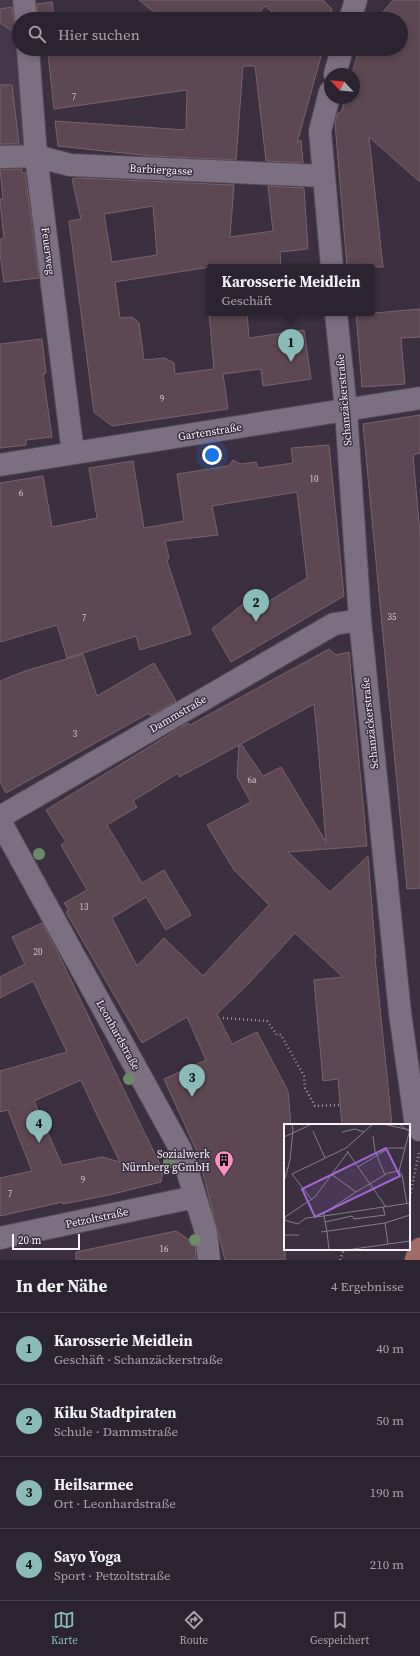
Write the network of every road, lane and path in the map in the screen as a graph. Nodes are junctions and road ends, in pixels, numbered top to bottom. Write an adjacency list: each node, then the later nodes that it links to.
1 (24, 0): 3 (street)
2 (356, 0): 4 (street)
3 (25, 12)
4 (352, 12)
5 (29, 56): 9 (street, Feuerweg)
6 (340, 56): 7 (street)
7 (337, 68)
8 (327, 104): 11 (street)
9 (36, 156): 10 (street, Barbiergasse); 11 (street, Barbiergasse); 16 (street, Feuerweg)
10 (0, 157)
11 (323, 176): 12 (street)
12 (332, 264)
13 (336, 316): 15 (street, Schanzäckerstraße)
14 (420, 398): 15 (street, Gartenstraße)
15 (346, 410): 16 (street, Gartenstraße); 18 (street, Schanzäckerstraße)
16 (73, 453): 17 (street, Gartenstraße)
17 (0, 465)
18 (360, 620): 19 (street, Dammstraße); 23 (street, Schanzäckerstraße)
19 (0, 817)
20 (0, 821): 26 (street, Leonhardstraße)
21 (223, 1018): 22 (path)
22 (340, 1105)
23 (420, 1130)
24 (420, 1146): 25 (path)
25 (410, 1196)
26 (195, 1197): 27 (street, Petzoltstraße); 30 (street, Leonhardstraße)
27 (0, 1238)
28 (420, 1249): 32 (main road)
29 (344, 1250): 31 (path)
30 (209, 1260)
31 (340, 1260)
32 (416, 1260)

